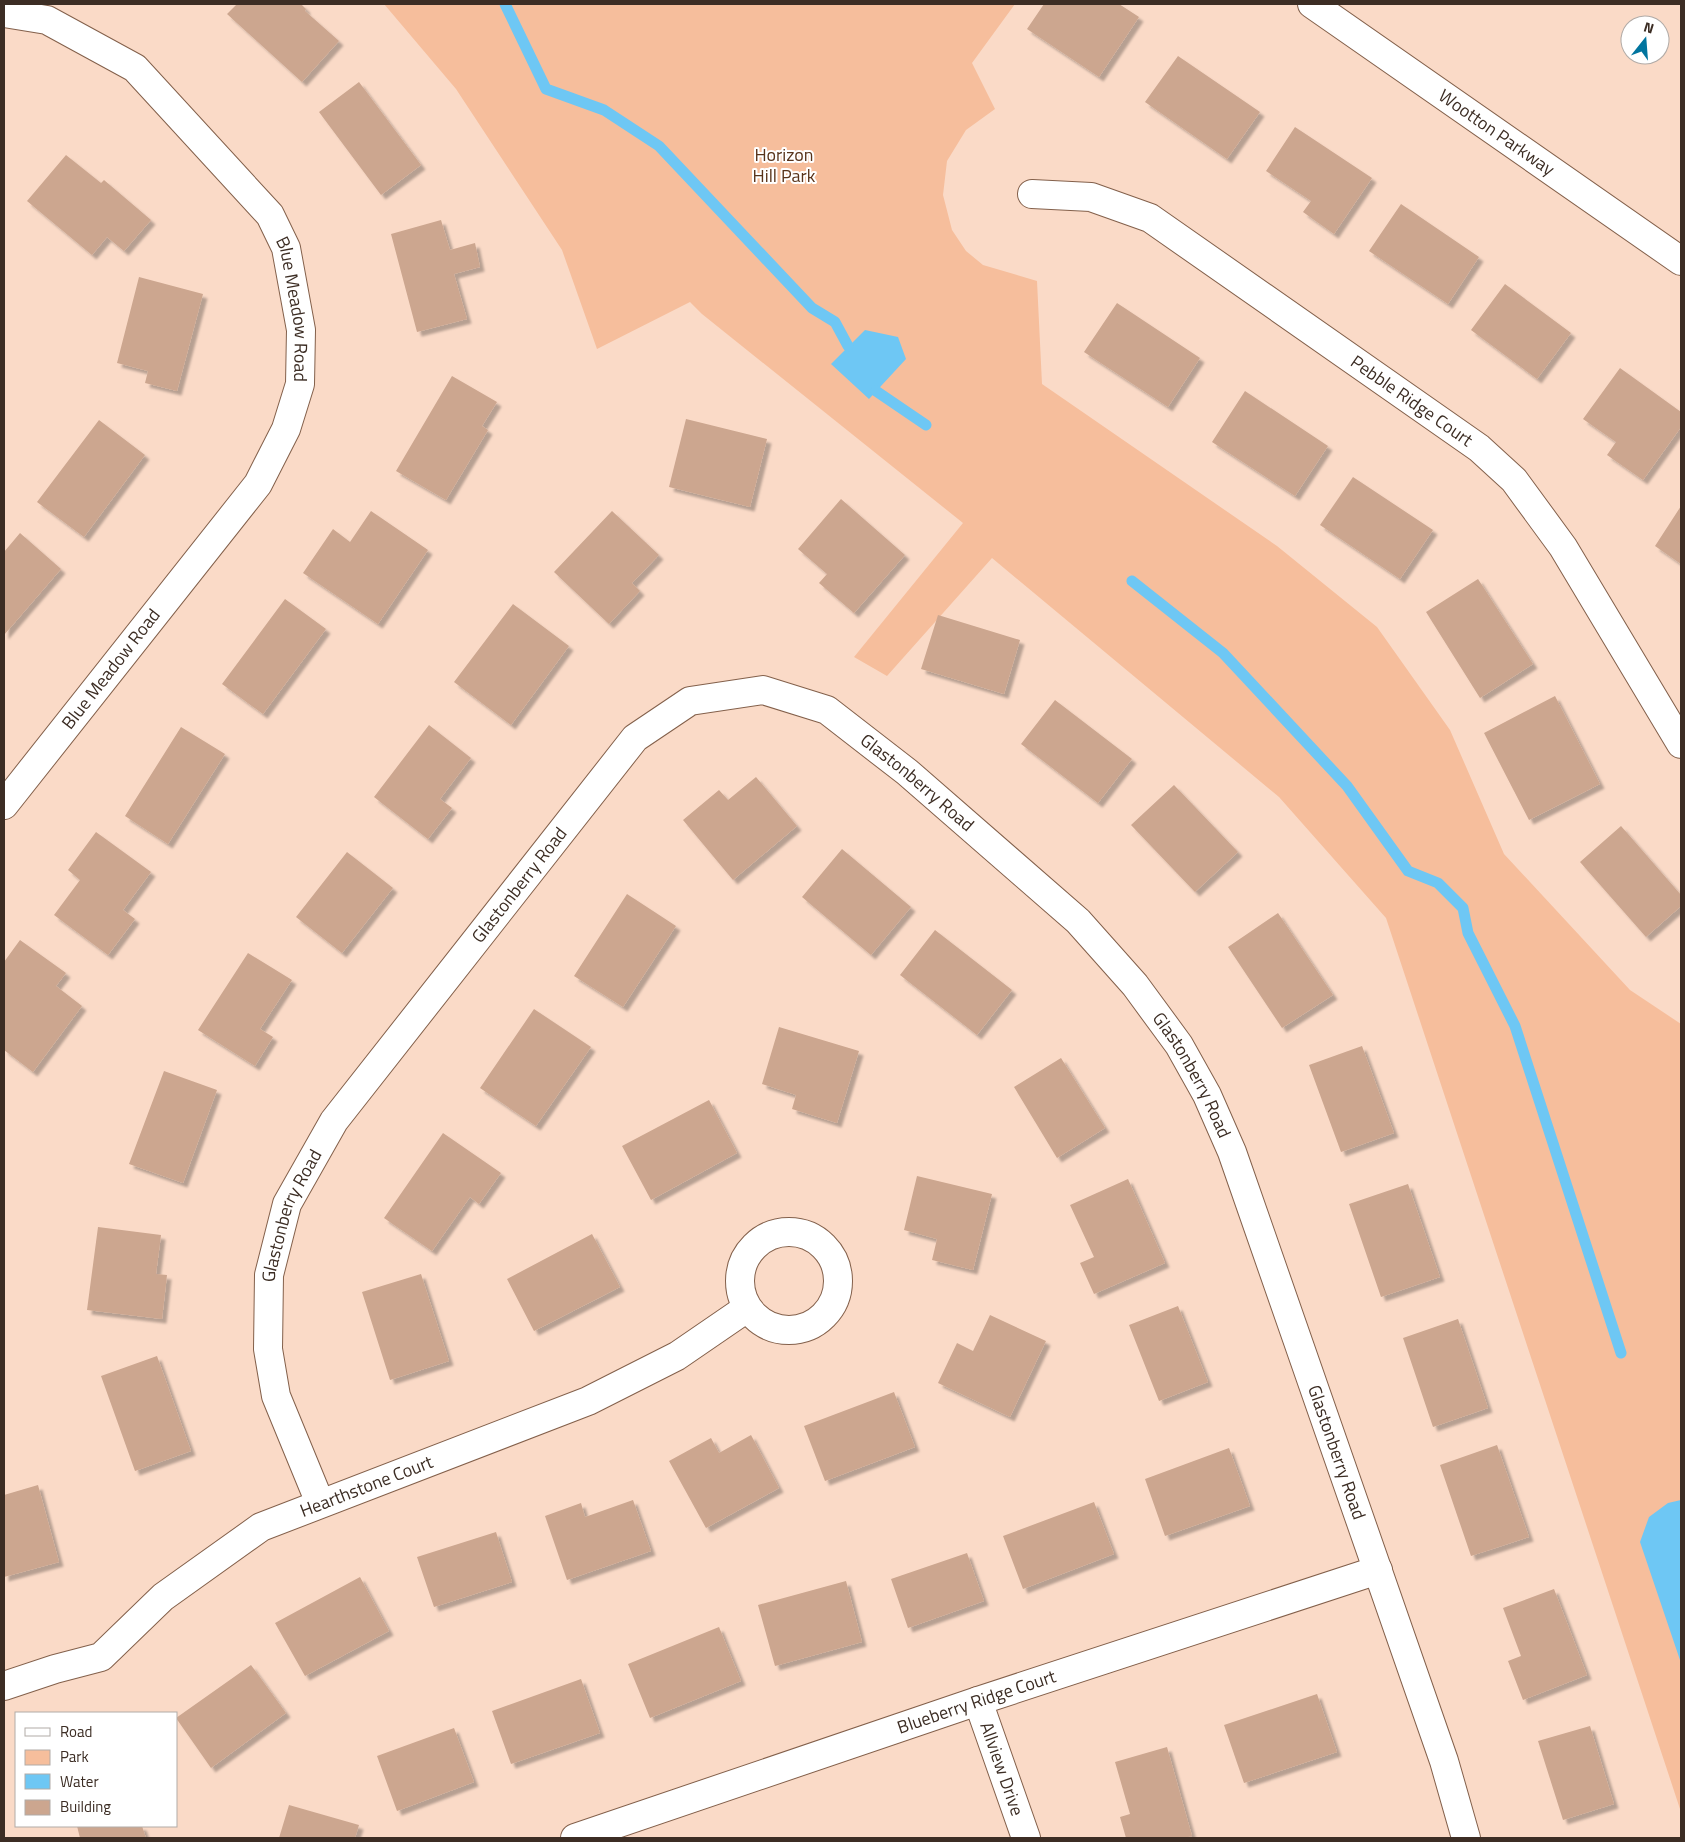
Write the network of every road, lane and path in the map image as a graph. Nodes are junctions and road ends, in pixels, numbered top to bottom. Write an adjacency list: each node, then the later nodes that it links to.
1 (1312, 4): 4 (street, Wootton Parkway)
2 (4, 13): 6 (street, Blue Meadow Road)
3 (1032, 194): 5 (street, Pebble Ridge Court)
4 (1681, 261)
5 (1681, 744)
6 (4, 805)
7 (747, 1308): 8 (street, Hearthstone Court)
8 (320, 1503): 9 (street, Glastonberry Road); 10 (street, Hearthstone Court)
9 (1378, 1570): 11 (street, Blueberry Ridge Court); 14 (street, Glastonberry Road)
10 (4, 1686)
11 (978, 1701): 12 (street, Blueberry Ridge Court); 13 (street, Allview Drive)
12 (575, 1838)
13 (1026, 1838)
14 (1466, 1838)

